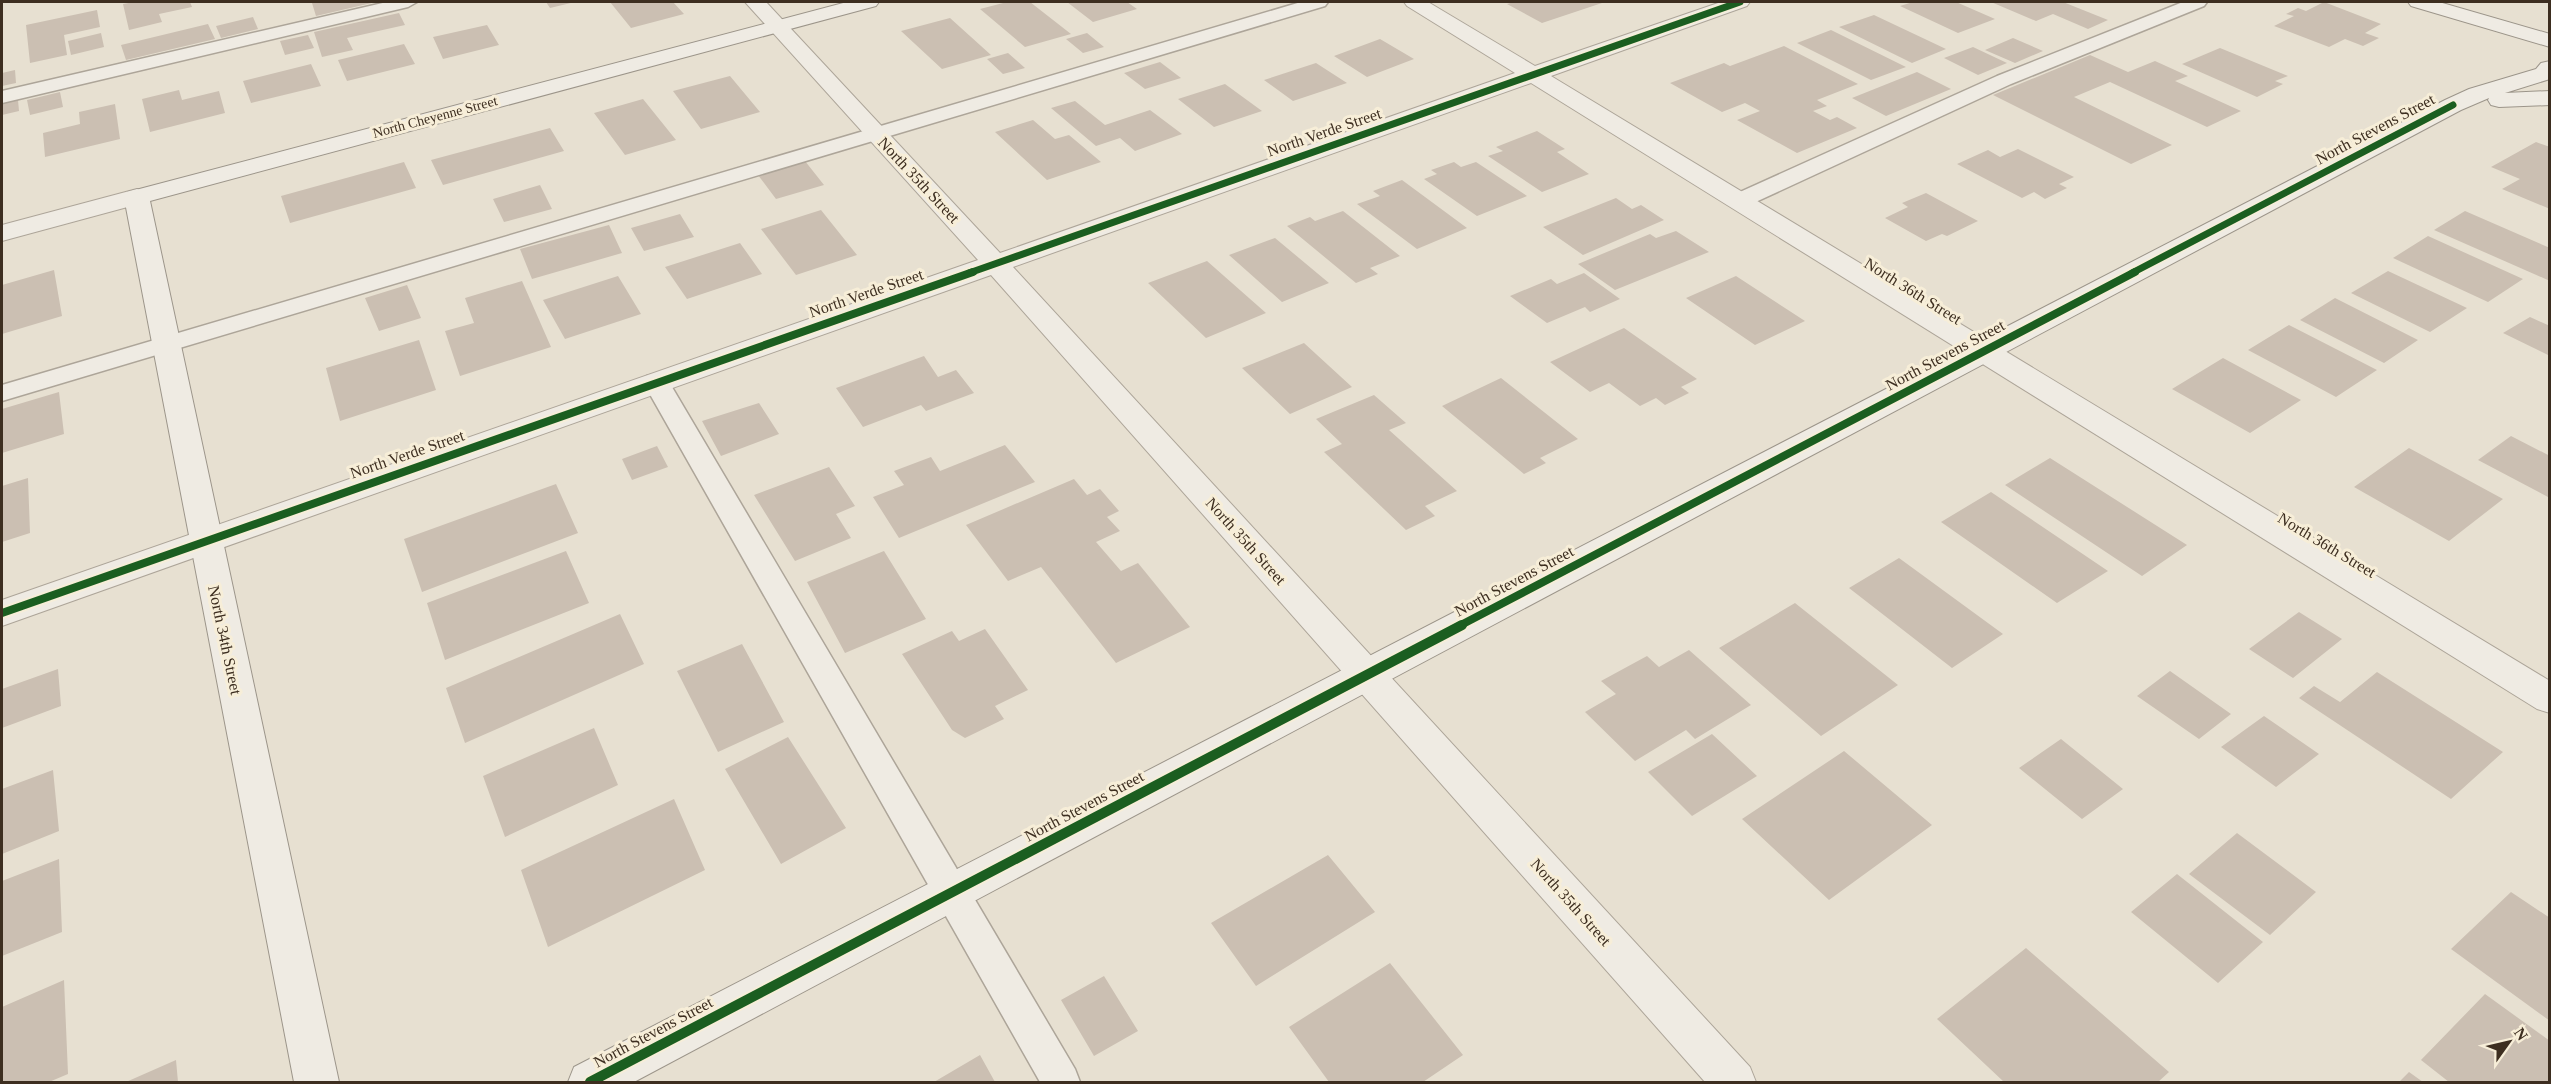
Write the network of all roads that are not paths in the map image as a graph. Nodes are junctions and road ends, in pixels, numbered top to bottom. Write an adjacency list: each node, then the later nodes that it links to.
1 (408, 2): 12 (lane)
2 (755, 2): 9 (street, North 35th Street)
3 (869, 2): 9 (street, North Cheyenne Street)
4 (1319, 2): 15 (lane)
5 (1414, 2): 11 (street, North 36th Street)
6 (1740, 2): 11 (street, North Verde Street)
7 (2198, 2): 17 (lane)
8 (2426, 4): 10 (street)
9 (776, 26): 15 (street, North 35th Street); 16 (street, North Cheyenne Street)
10 (2549, 59): 14 (street, North Stevens Street)
11 (1536, 74): 17 (street, North 36th Street); 19 (street, North Verde Street)
12 (2, 97)
13 (2550, 98): 14 (street, North Stevens Street)
14 (2453, 105): 21 (street, North Stevens Street)
15 (875, 132): 19 (street, North 35th Street); 20 (lane)
16 (137, 197): 18 (street, North Cheyenne Street); 20 (street, North 34th Street)
17 (1740, 201): 21 (street, North 36th Street)
18 (2, 233)
19 (995, 263): 22 (street, North Verde Street); 26 (street, North 35th Street)
20 (166, 344): 23 (lane); 24 (street, North 34th Street)
21 (1982, 352): 26 (street, North Stevens Street); 27 (street, North 36th Street)
22 (656, 382): 24 (street, North Verde Street); 28 (lane)
23 (2, 393)
24 (204, 542): 25 (street, North Verde Street); 29 (street, North 34th Street)
25 (2, 613)
26 (1367, 675): 28 (street, North Stevens Street); 32 (street, North 35th Street)
27 (2550, 699)
28 (950, 894): 30 (street, North Stevens Street); 31 (lane)
29 (316, 1083)
30 (590, 1083)
31 (1061, 1083)
32 (1734, 1083)

